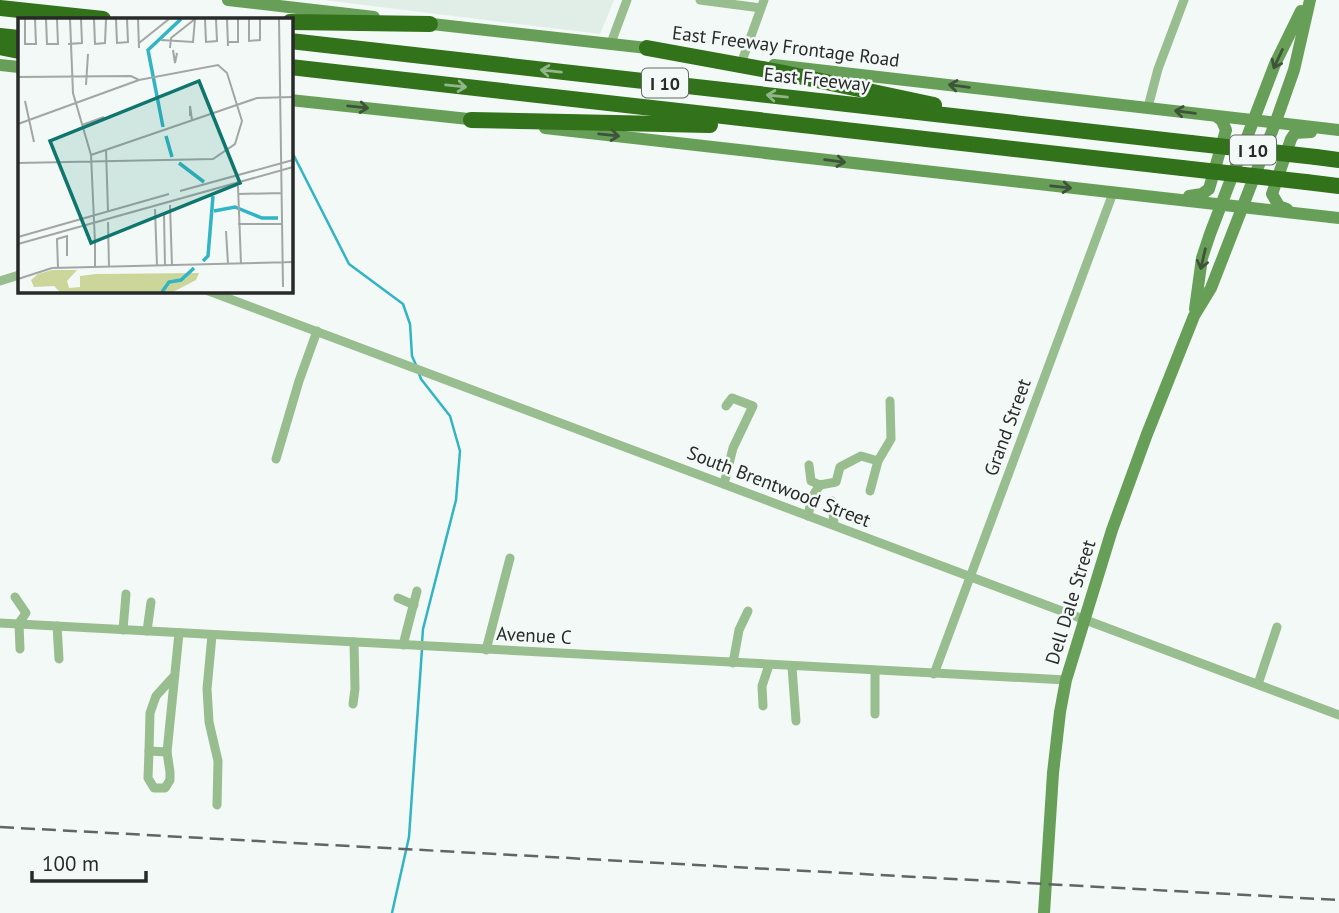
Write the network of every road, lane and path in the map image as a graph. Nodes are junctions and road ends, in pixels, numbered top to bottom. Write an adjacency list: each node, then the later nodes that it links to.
1 (228, 0): 10 (main road, East Freeway Frontage Road)
2 (627, 0): 14 (street)
3 (700, 0): 6 (street)
4 (1184, 0): 23 (street)
5 (1309, 0): 25 (main road, Dell Dale Street, one-way to 25); 28 (main road, Dell Dale Street)
6 (763, 4): 18 (street)
7 (0, 8): 8 (highway)
8 (94, 18)
9 (292, 22): 10 (highway)
10 (430, 24): 14 (main road, East Freeway Frontage Road)
11 (0, 36): 12 (highway)
12 (18, 38)
13 (292, 41): 29 (highway, East Freeway / I 10, one-way to 13)
14 (611, 43): 16 (main road, East Freeway Frontage Road)
15 (0, 47): 17 (highway)
16 (647, 48): 18 (main road, East Freeway Frontage Road); 29 (highway)
17 (18, 51)
18 (742, 61): 23 (main road, East Freeway Frontage Road, one-way to 18)
19 (0, 65): 20 (main road)
20 (18, 67)
21 (292, 67): 27 (highway, I 10, one-way to 27)
22 (292, 100): 26 (main road, one-way to 26)
23 (1148, 107): 24 (main road, East Freeway Frontage Road, one-way to 23)
24 (1216, 116): 25 (main road, East Freeway Frontage Road); 34 (main road)
25 (1253, 119): 28 (main road, East Freeway Frontage Road); 35 (main road, Dell Dale Street)
26 (471, 120): 27 (highway); 33 (main road, one-way to 33)
27 (752, 121): 32 (highway, I 10, bridge)
28 (1276, 121): 30 (main road, East Freeway Frontage Road); 36 (main road, Dell Dale Street)
29 (1040, 125): 31 (highway, East Freeway / I 10, bridge)
30 (1339, 132): 37 (main road)
31 (1339, 160)
32 (1339, 186)
33 (1113, 192): 34 (main road); 56 (street, Grand Street)
34 (1133, 194): 35 (main road)
35 (1222, 204): 36 (main road); 42 (main road, Dell Dale Street, one-way to 42)
36 (1243, 206): 37 (main road); 42 (main road, Dell Dale Street)
37 (1299, 213): 38 (main road)
38 (1339, 218)
39 (18, 275): 40 (street)
40 (0, 281)
41 (211, 292): 43 (street, South Brentwood Street)
42 (1194, 316): 64 (main road, Dell Dale Street)
43 (317, 331): 46 (street); 49 (street, South Brentwood Street)
44 (890, 401): 47 (street)
45 (726, 405): 49 (street)
46 (276, 459)
47 (877, 461): 50 (street); 51 (street)
48 (809, 465): 50 (street)
49 (724, 484): 53 (street, South Brentwood Street)
50 (820, 485): 53 (street)
51 (870, 491)
52 (832, 501): 54 (street)
53 (808, 516): 54 (street, South Brentwood Street)
54 (834, 525): 56 (street, South Brentwood Street)
55 (510, 558): 76 (street)
56 (970, 576): 64 (street, South Brentwood Street); 82 (street, Grand Street)
57 (417, 591): 62 (street)
58 (126, 594): 69 (street)
59 (15, 597): 66 (street)
60 (398, 598): 62 (street)
61 (151, 602): 70 (street)
62 (414, 605): 74 (street)
63 (748, 611): 78 (street)
64 (1085, 620): 84 (main road, Dell Dale Street); 85 (street, South Brentwood Street)
65 (0, 623): 66 (street, Avenue C)
66 (19, 625): 67 (street, Avenue C); 75 (street)
67 (57, 626): 69 (street, Avenue C); 77 (street)
68 (1278, 627): 85 (street)
69 (123, 630): 70 (street, Avenue C)
70 (147, 631): 71 (street, Avenue C)
71 (179, 633): 72 (street, Avenue C); 83 (street)
72 (212, 635): 73 (street, Avenue C); 93 (street)
73 (354, 642): 74 (street, Avenue C); 86 (street)
74 (403, 645): 76 (street, Avenue C)
75 (20, 649)
76 (486, 650): 78 (street, Avenue C)
77 (59, 659)
78 (733, 663): 79 (street, Avenue C)
79 (769, 665): 80 (street, Avenue C); 87 (street)
80 (792, 667): 81 (street, Avenue C); 90 (street)
81 (875, 671): 82 (street, Avenue C); 88 (street)
82 (934, 674): 84 (street, Avenue C)
83 (175, 675): 91 (street); 92 (street)
84 (1066, 680): 94 (main road, Dell Dale Street)
85 (1258, 684): 89 (street, South Brentwood Street)
86 (352, 704)
87 (763, 706)
88 (875, 714)
89 (1339, 715)
90 (796, 721)
91 (149, 751): 92 (street); 92 (street)
92 (167, 752)
93 (217, 805)
94 (1044, 913)

